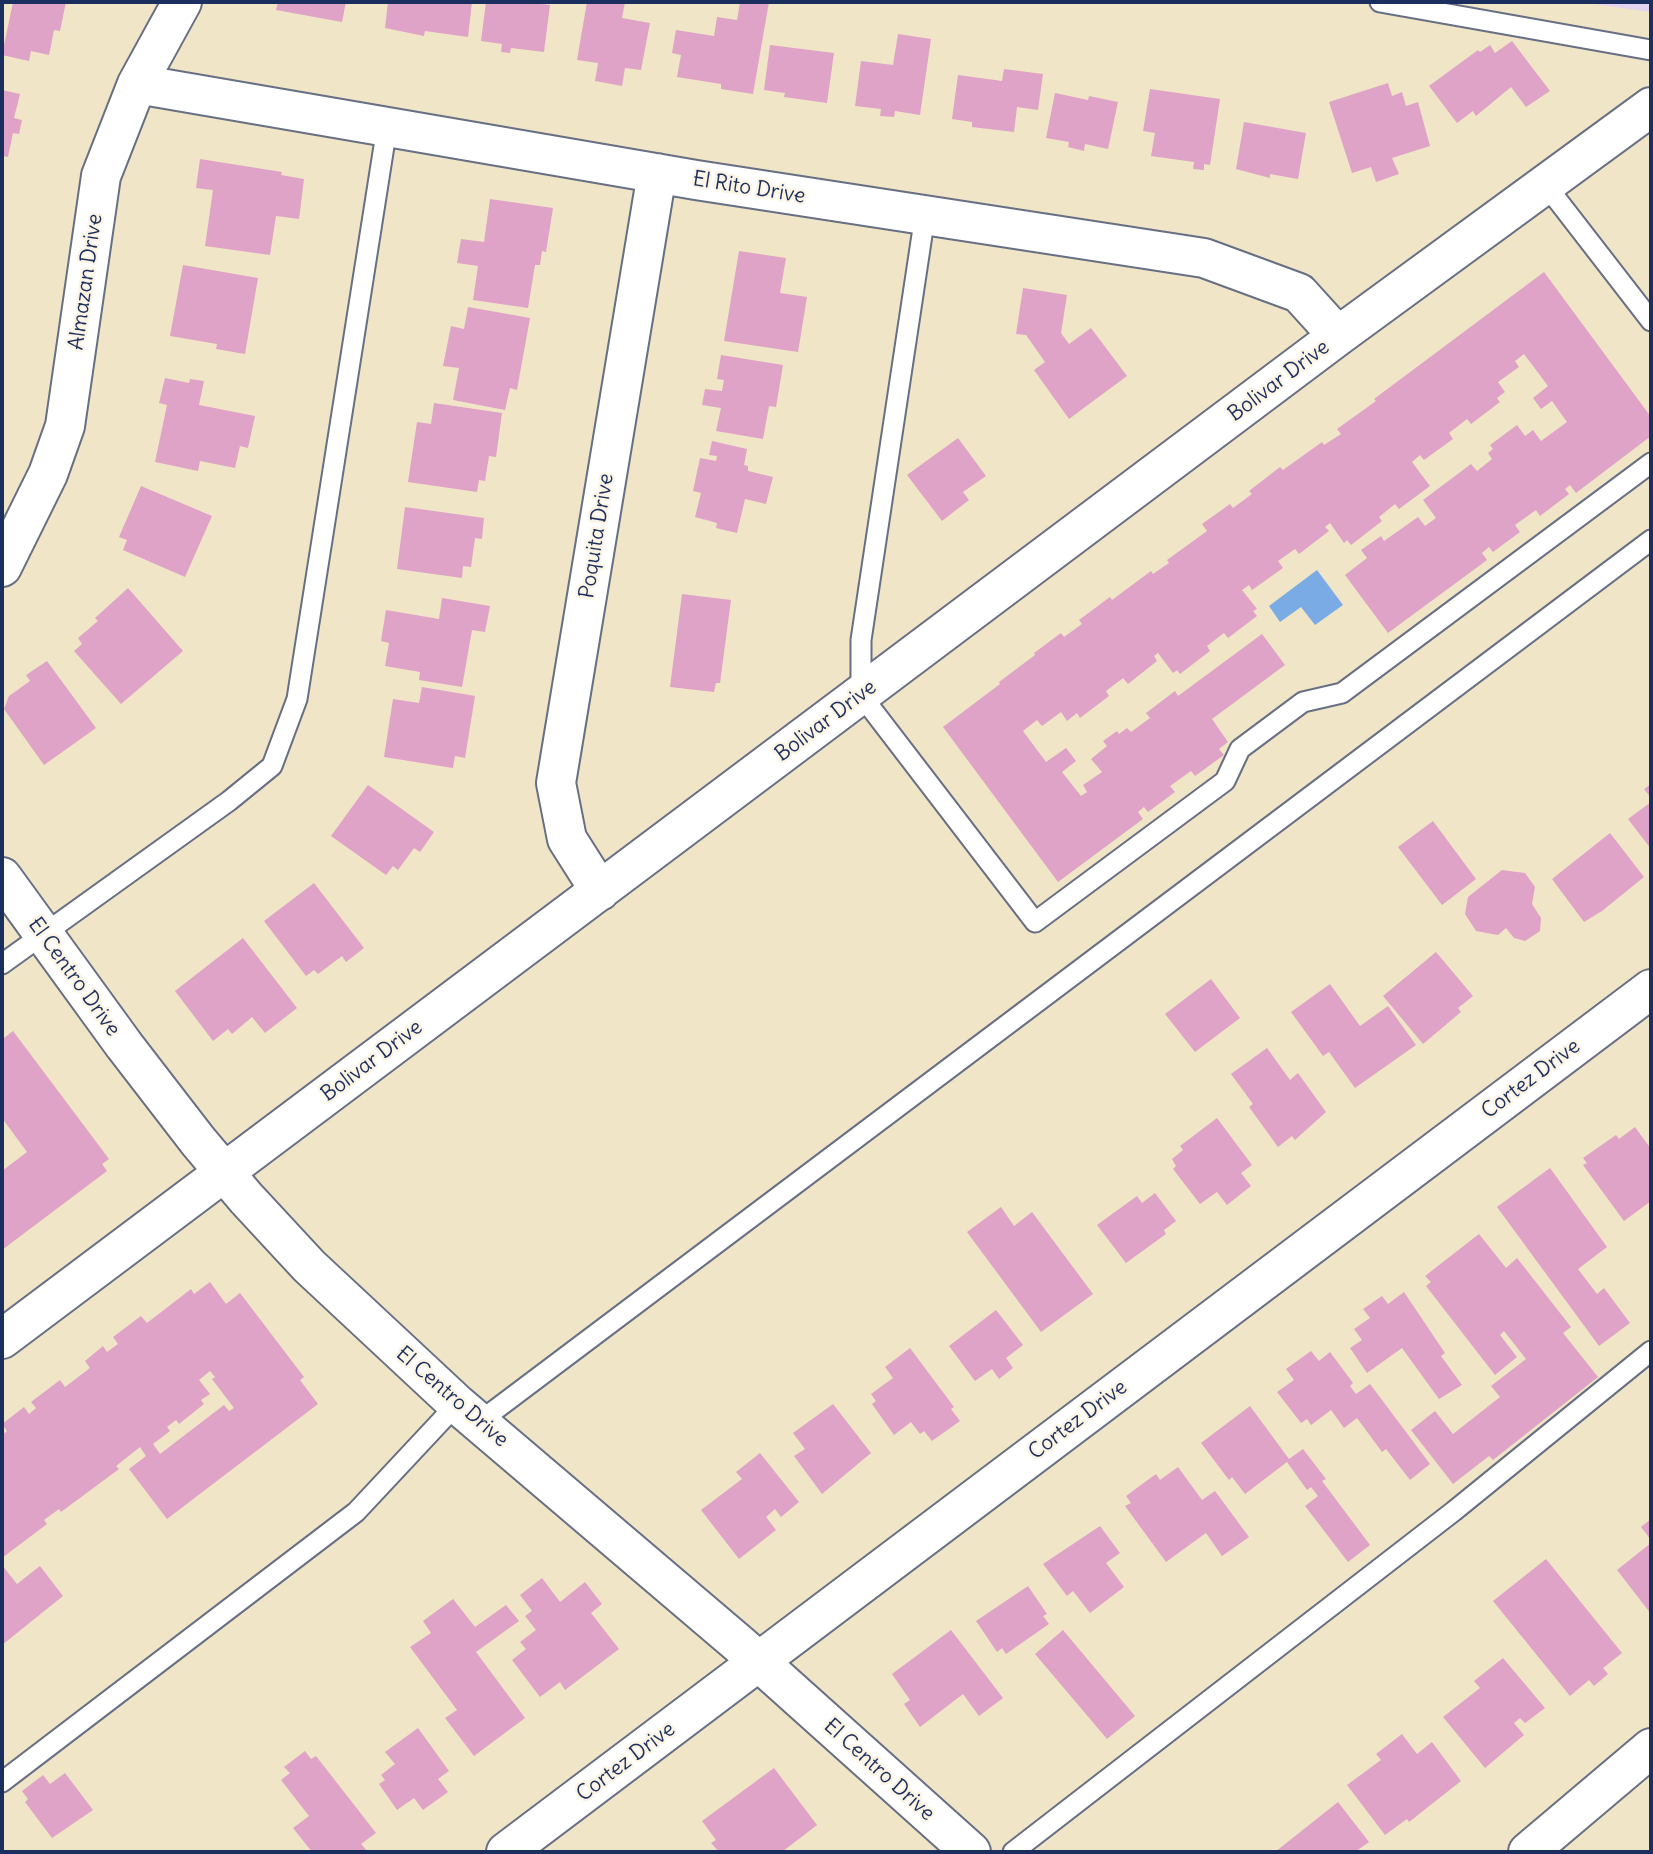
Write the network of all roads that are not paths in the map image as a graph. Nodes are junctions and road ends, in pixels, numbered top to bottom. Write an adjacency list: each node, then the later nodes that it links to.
1 (183, 2): 4 (street, Almazan Drive)
2 (1380, 2): 3 (lane)
3 (1651, 50)
4 (137, 84): 6 (street, El Rito Drive); 14 (street, Almazan Drive)
5 (1651, 107): 8 (street, Bolivar Drive)
6 (387, 127): 7 (street, El Rito Drive); 18 (lane)
7 (657, 173): 9 (street, El Rito Drive); 17 (street, Poquita Drive)
8 (1545, 184): 10 (lane); 11 (street, Bolivar Drive)
9 (925, 215): 11 (street, El Rito Drive); 15 (lane)
10 (1651, 321)
11 (1338, 336): 15 (street, Bolivar Drive)
12 (1651, 463): 15 (lane)
13 (1651, 540): 24 (lane)
14 (2, 567)
15 (861, 695): 17 (street, Bolivar Drive)
16 (2, 877): 18 (street, El Centro Drive)
17 (600, 891): 21 (street, Bolivar Drive)
18 (43, 934): 19 (lane); 21 (street, El Centro Drive)
19 (2, 964)
20 (1651, 989): 25 (street, Cortez Drive)
21 (224, 1172): 22 (street, Bolivar Drive); 24 (street, El Centro Drive)
22 (2, 1339)
23 (1651, 1351): 30 (lane)
24 (468, 1413): 25 (street, El Centro Drive); 27 (lane)
25 (758, 1661): 28 (street, Cortez Drive); 29 (street, El Centro Drive)
26 (1651, 1748): 31 (street)
27 (2, 1782)
28 (506, 1852)
29 (971, 1852)
30 (1013, 1852)
31 (1528, 1852)

